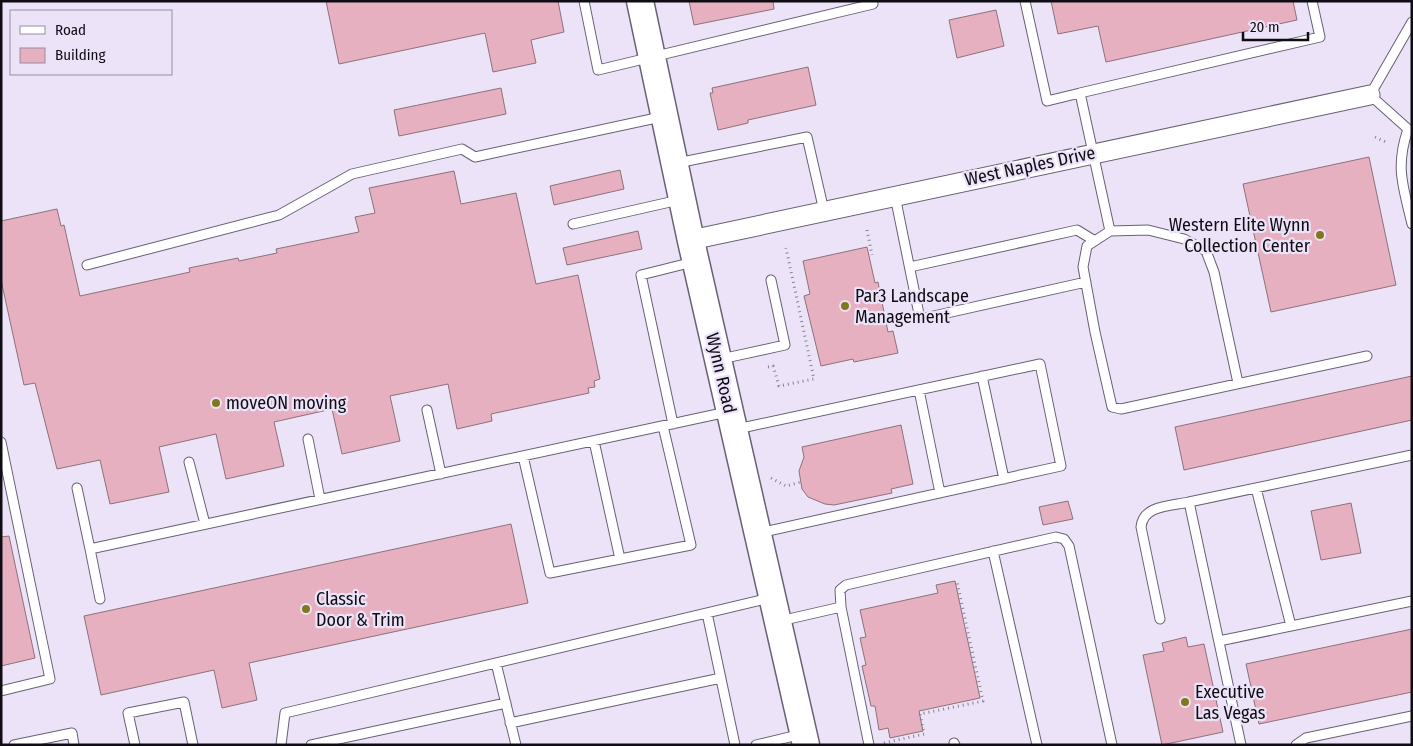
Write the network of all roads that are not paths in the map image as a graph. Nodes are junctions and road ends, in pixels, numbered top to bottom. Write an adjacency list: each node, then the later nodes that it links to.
1 (584, 1): 7 (lane)
2 (640, 1): 7 (street, Wynn Road)
3 (872, 1): 7 (lane)
4 (1025, 1): 8 (lane)
5 (1312, 1): 8 (lane)
6 (1412, 22): 9 (lane)
7 (652, 58): 10 (street, Wynn Road)
8 (1080, 93): 12 (lane)
9 (1370, 95): 11 (lane); 12 (street, West Naples Drive)
10 (664, 116): 13 (street, Wynn Road); 22 (lane)
11 (1410, 127): 18 (lane)
12 (1093, 153): 14 (street, West Naples Drive); 19 (lane)
13 (674, 164): 15 (street, Wynn Road); 16 (lane)
14 (895, 196): 16 (street, West Naples Drive); 23 (lane)
15 (682, 200): 17 (lane); 21 (street, Wynn Road)
16 (824, 211): 21 (street, West Naples Drive)
17 (574, 224)
18 (1412, 224)
19 (1110, 231): 20 (lane); 29 (lane)
20 (1095, 241): 23 (lane); 25 (lane)
21 (693, 251): 27 (street, Wynn Road); 33 (lane)
22 (87, 265)
23 (910, 267): 25 (lane)
24 (770, 280): 27 (lane)
25 (1086, 282): 29 (lane)
26 (1367, 356): 29 (lane)
27 (718, 360): 32 (street, Wynn Road)
28 (982, 376): 30 (lane); 42 (lane); 42 (lane)
29 (1238, 383)
30 (919, 390): 32 (lane); 45 (lane)
31 (427, 410): 41 (lane)
32 (732, 421): 33 (lane); 49 (street, Wynn Road)
33 (672, 424): 34 (lane)
34 (662, 426): 36 (lane); 52 (lane)
35 (308, 439): 46 (lane)
36 (594, 441): 38 (lane); 52 (lane)
37 (1, 442): 63 (lane)
38 (522, 456): 41 (lane); 52 (lane)
39 (1412, 456): 44 (lane)
40 (189, 462): 48 (lane)
41 (441, 474): 46 (lane)
42 (1004, 479): 45 (lane)
43 (77, 488): 50 (lane)
44 (1256, 488): 47 (lane); 59 (lane)
45 (940, 493): 49 (lane)
46 (320, 499): 48 (lane)
47 (1189, 502): 58 (lane); 60 (lane)
48 (205, 524): 50 (lane)
49 (758, 533): 56 (street, Wynn Road)
50 (90, 549): 53 (lane)
51 (993, 552): 55 (lane); 78 (lane); 79 (lane)
52 (620, 559)
53 (100, 599)
54 (1412, 601): 59 (lane)
55 (841, 607): 56 (lane); 77 (lane)
56 (775, 610): 57 (lane); 67 (street, Wynn Road)
57 (707, 613): 61 (lane); 62 (lane)
58 (1160, 619)
59 (1290, 626): 60 (lane)
60 (1219, 641): 80 (lane)
61 (496, 663): 64 (lane); 72 (lane)
62 (721, 678): 66 (lane); 75 (lane)
63 (1, 691)
64 (506, 703): 66 (lane); 73 (lane)
65 (1412, 716): 81 (lane)
66 (510, 723): 74 (lane)
67 (805, 739): 76 (lane)
68 (14, 745): 69 (lane)
69 (74, 745)
70 (135, 745): 71 (lane)
71 (193, 745)
72 (281, 745)
73 (311, 745)
74 (516, 745)
75 (735, 745)
76 (756, 745)
77 (869, 745)
78 (1037, 745)
79 (1112, 745)
80 (1241, 745)
81 (1296, 745)

